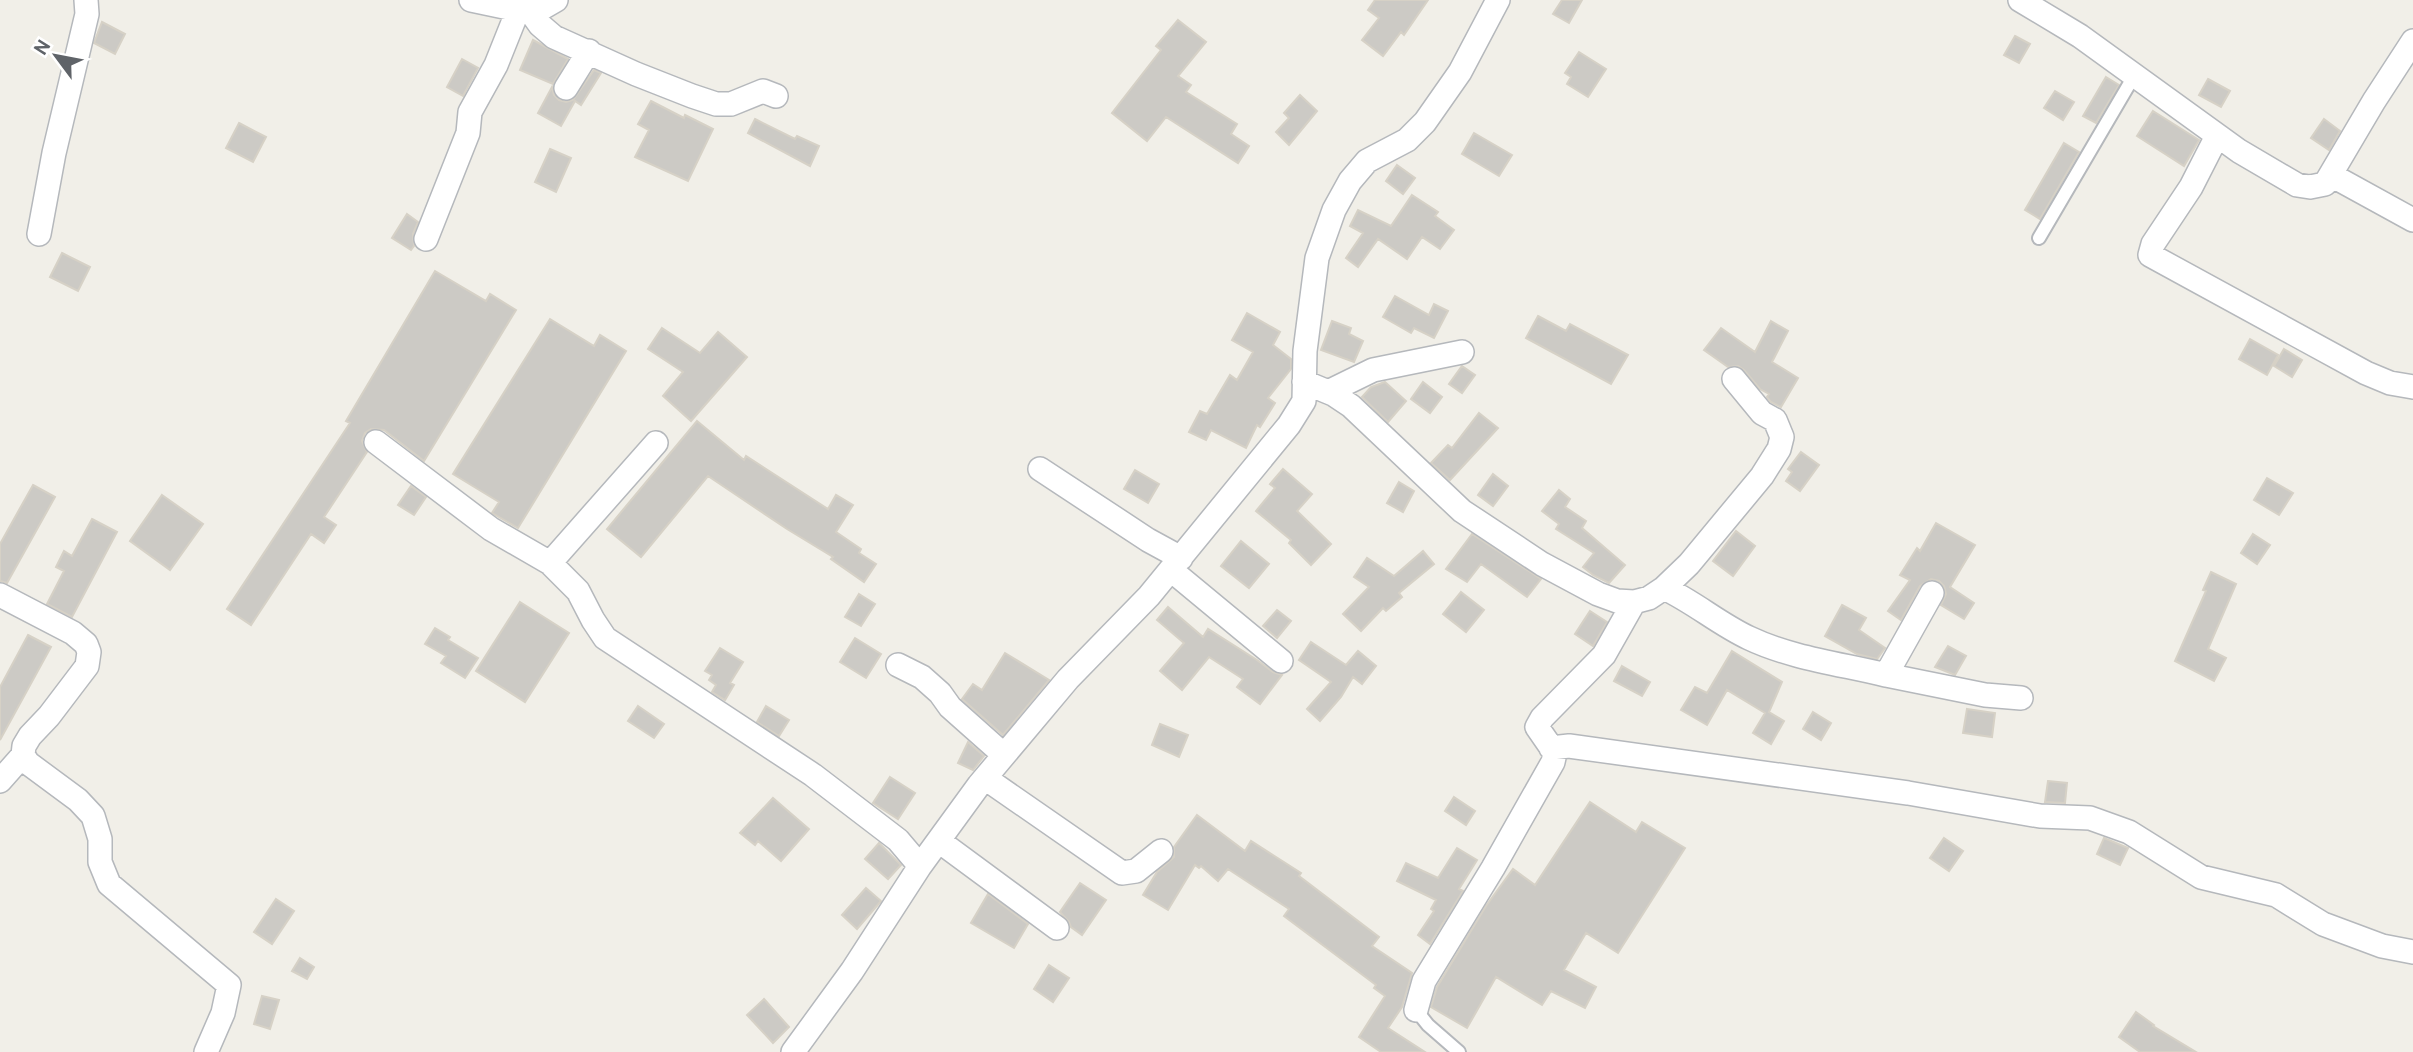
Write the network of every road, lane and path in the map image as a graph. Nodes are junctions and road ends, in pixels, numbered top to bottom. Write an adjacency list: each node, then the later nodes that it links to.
1 (86, 0): 15 (street)
2 (471, 0): 6 (street)
3 (556, 0): 6 (street)
4 (1497, 0): 20 (street)
5 (2020, 0): 9 (street)
6 (524, 11): 8 (street); 17 (street)
7 (2413, 41): 13 (street)
8 (589, 51): 10 (street); 11 (street)
9 (2134, 76): 12 (street); 16 (lane)
10 (566, 89)
11 (776, 96)
12 (2217, 136): 13 (street); 21 (street)
13 (2331, 175): 14 (street)
14 (2413, 220)
15 (39, 234)
16 (2039, 238)
17 (426, 239)
18 (1462, 352): 22 (street)
19 (1734, 379): 28 (street)
20 (1304, 383): 22 (street); 27 (street)
21 (2413, 387)
22 (1328, 392): 31 (street)
23 (376, 442): 26 (street)
24 (656, 443): 26 (street)
25 (1040, 469): 27 (street)
26 (550, 564): 43 (street)
27 (1176, 564): 32 (street); 38 (street)
28 (1664, 588): 31 (street); 34 (street)
29 (1932, 593): 34 (street)
30 (0, 595): 37 (street)
31 (1634, 602): 36 (street)
32 (1281, 661)
33 (898, 665): 38 (street)
34 (1886, 675): 35 (street)
35 (2021, 698)
36 (1551, 748): 45 (street); 46 (street)
37 (23, 755): 40 (street); 47 (street)
38 (1004, 755): 39 (street)
39 (985, 778): 41 (street); 42 (street)
40 (0, 781)
41 (939, 841): 43 (street); 44 (street)
42 (1161, 850)
43 (919, 866): 48 (street)
44 (1057, 928)
45 (2413, 952)
46 (1416, 1010): 49 (lane)
47 (206, 1052)
48 (793, 1052)
49 (1459, 1052)

